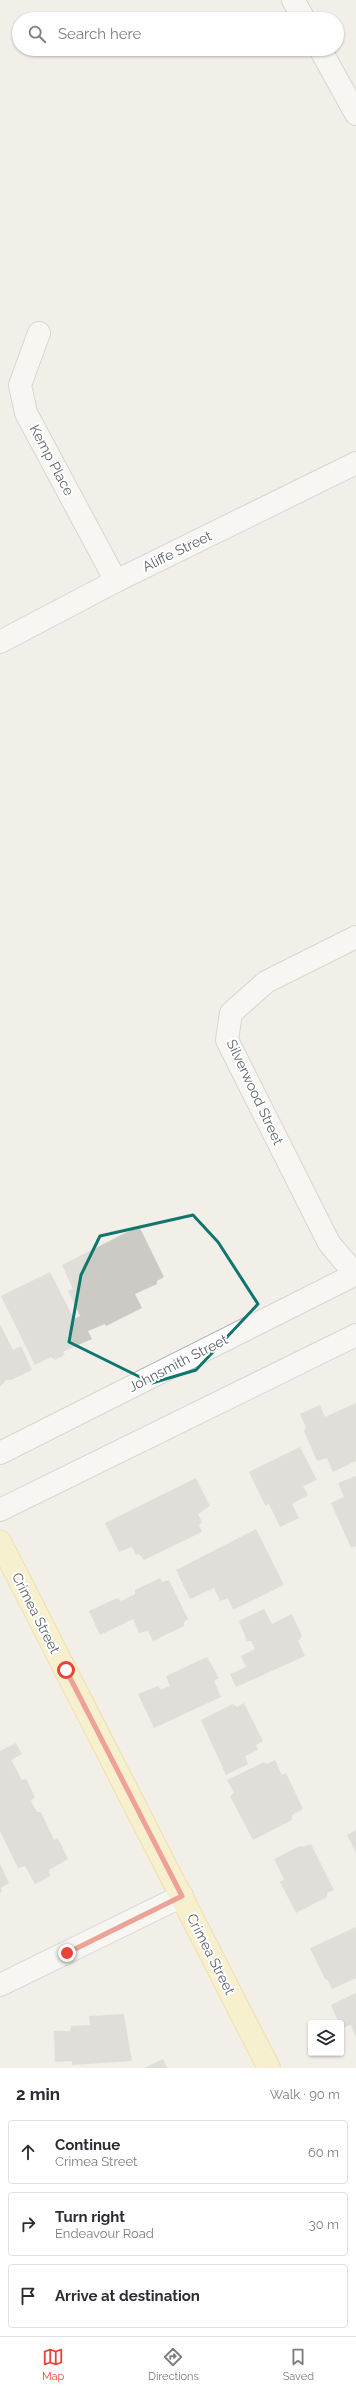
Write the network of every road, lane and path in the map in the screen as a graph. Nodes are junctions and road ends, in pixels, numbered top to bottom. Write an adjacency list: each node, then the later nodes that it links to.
1 (293, 0): 2 (street)
2 (300, 12)
3 (324, 56): 4 (street)
4 (356, 114)
5 (39, 333): 7 (street, Kemp Place)
6 (356, 463): 7 (street, Aliffe Street)
7 (116, 581): 8 (street, Aliffe Street)
8 (0, 642)
9 (356, 937): 10 (street, Silverwood Street)
10 (356, 1274): 12 (street, Johnsmith Street)
11 (356, 1335): 13 (street)
12 (0, 1453)
13 (0, 1510)
14 (0, 1542): 15 (main road, Crimea Street)
15 (182, 1896): 16 (street); 17 (main road, Crimea Street)
16 (0, 1985)
17 (269, 2068)

